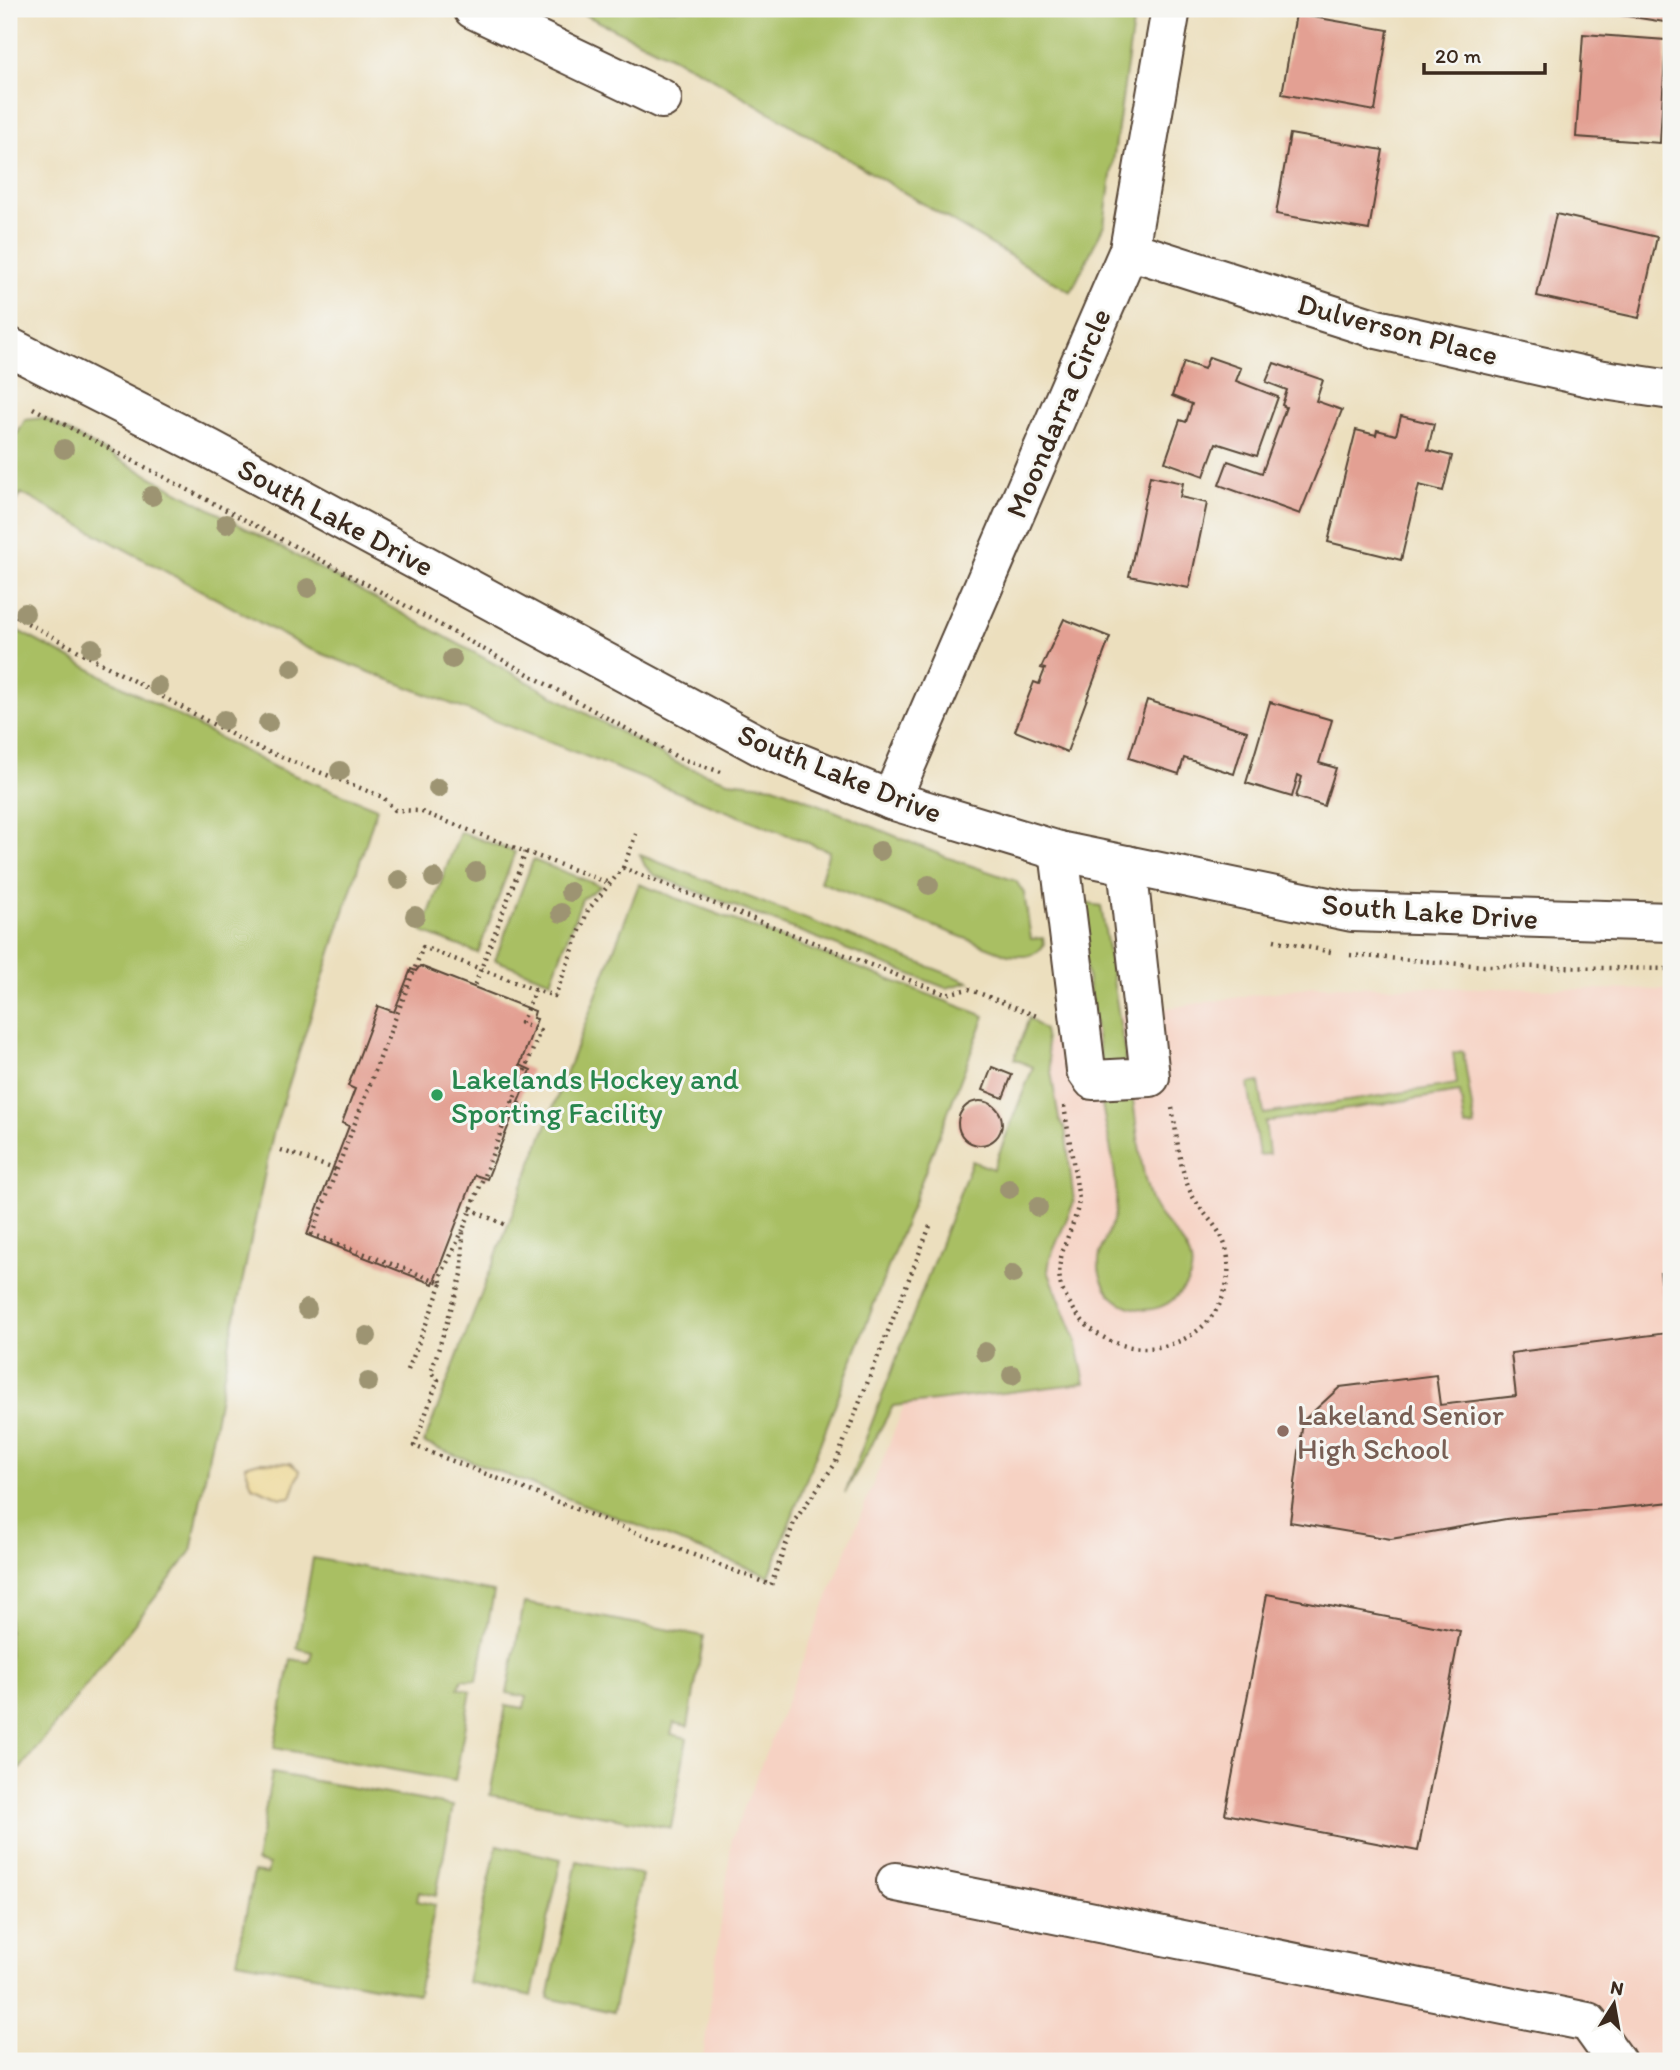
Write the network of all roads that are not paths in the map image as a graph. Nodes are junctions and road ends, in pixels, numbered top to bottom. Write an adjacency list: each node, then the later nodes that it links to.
1 (473, 9): 3 (street)
2 (1171, 9): 4 (street, Moondarra Circle)
3 (662, 99)
4 (1129, 250): 6 (street, Dulverson Place); 7 (street, Moondarra Circle)
5 (9, 347): 7 (street, South Lake Drive)
6 (1671, 390)
7 (891, 800): 8 (street, South Lake Drive)
8 (1059, 851): 9 (street, South Lake Drive); 9 (street)
9 (1127, 865): 10 (street, South Lake Drive)
10 (1671, 922)
11 (895, 1882): 12 (street)
12 (1616, 2061)

